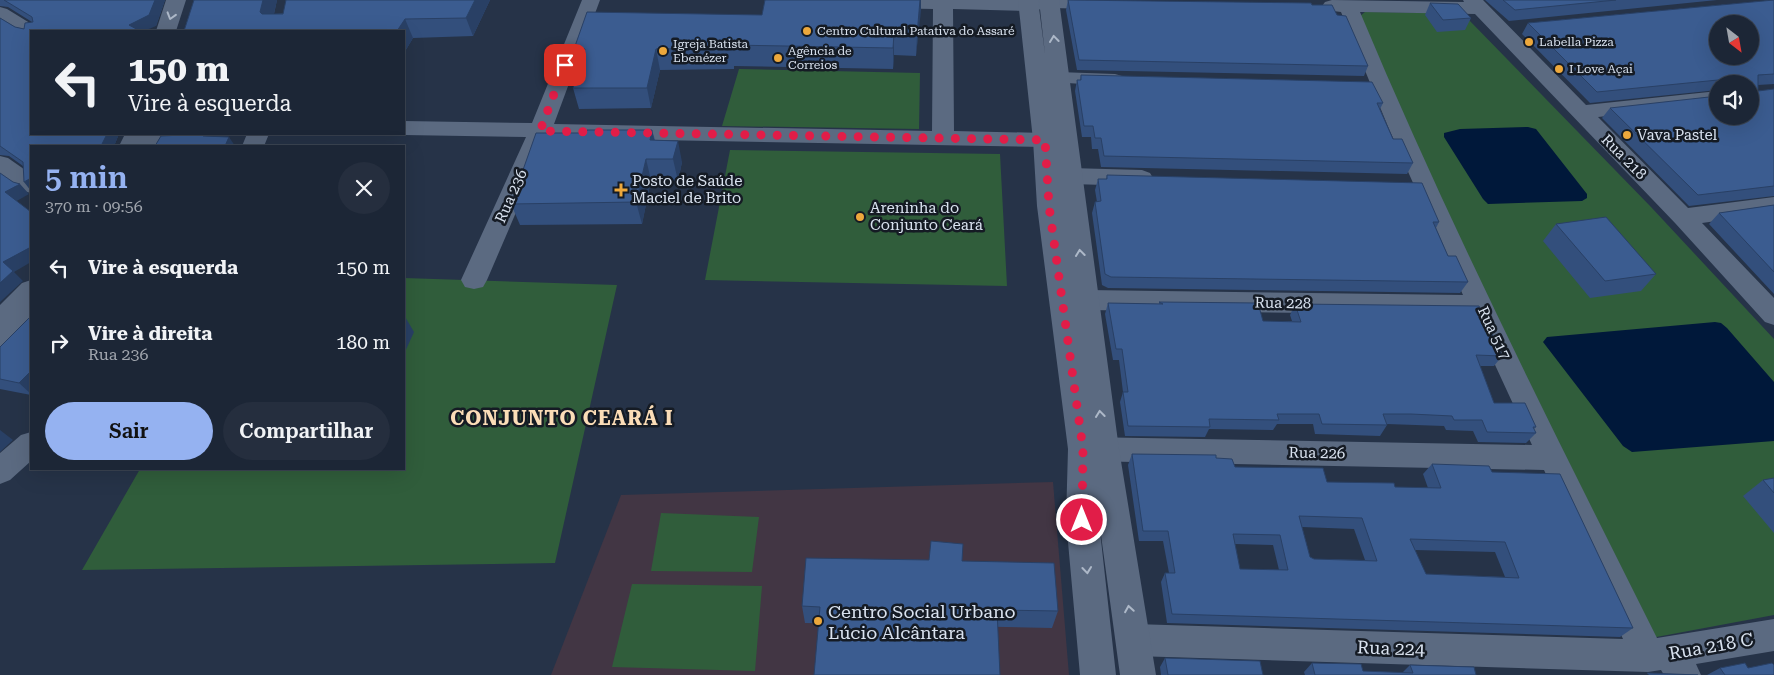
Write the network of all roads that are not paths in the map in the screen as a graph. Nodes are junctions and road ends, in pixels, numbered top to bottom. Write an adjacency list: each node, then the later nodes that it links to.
1 (176, 0): 11 (street, one-way to 11)
2 (591, 0): 19 (street, Rua 236)
3 (868, 1): 5 (street)
4 (1039, 2): 5 (street); 6 (street); 13 (street, one-way to 4); 17 (street)
5 (943, 3): 20 (street)
6 (1119, 3)
7 (1475, 4): 9 (street); 16 (street, Rua 218)
8 (1318, 6): 9 (street)
9 (1348, 6): 30 (street, Rua 517)
10 (0, 14): 12 (street)
11 (166, 30)
12 (30, 31)
13 (1058, 78): 14 (street); 17 (street)
14 (1136, 80)
15 (1709, 98): 16 (street)
16 (1579, 112): 26 (street, Rua 218)
17 (1049, 125): 20 (street); 22 (street); 36 (street)
18 (405, 128): 19 (street)
19 (540, 131): 20 (street); 27 (street, Rua 236)
20 (943, 138)
21 (0, 162): 24 (street)
22 (1070, 176): 23 (street); 29 (street, one-way to 22)
23 (1159, 178)
24 (30, 184)
25 (1774, 205): 26 (street)
26 (1683, 217): 32 (street, Rua 218)
27 (474, 280)
28 (30, 291): 33 (street)
29 (1086, 300): 30 (street, Rua 228); 36 (street, one-way to 29)
30 (1480, 305): 37 (street, Rua 517)
31 (30, 315): 34 (street)
32 (1774, 315)
33 (0, 322)
34 (0, 346)
35 (30, 445): 38 (street)
36 (1094, 449): 37 (street, Rua 226); 40 (street, one-way to 36); 42 (street, one-way to 42)
37 (1551, 458): 41 (street, Rua 517)
38 (0, 470)
39 (1774, 634): 41 (street, Rua 218 C)
40 (1134, 640): 41 (street, Rua 224); 43 (street)
41 (1667, 662)
42 (1098, 675)
43 (1138, 675)

